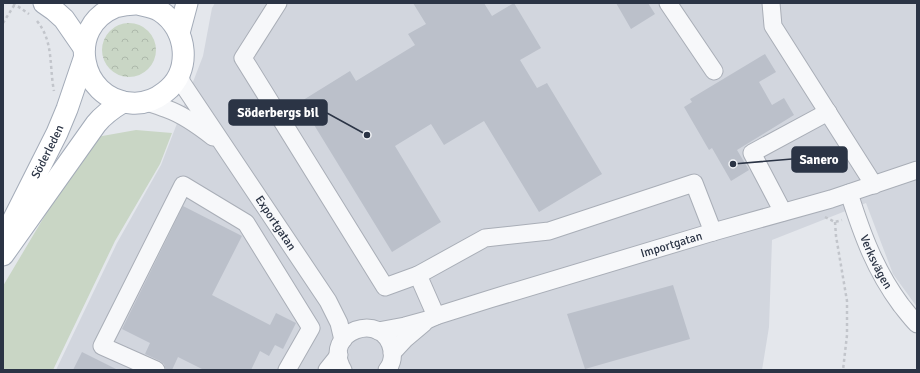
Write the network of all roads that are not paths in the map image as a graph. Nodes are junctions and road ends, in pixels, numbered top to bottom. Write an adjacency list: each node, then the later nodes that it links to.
1 (44, 3): 8 (main road)
2 (187, 3): 7 (main road)
3 (278, 3): 21 (street)
4 (668, 3): 9 (street)
5 (771, 3): 13 (street)
6 (139, 4): 7 (main road); 8 (main road)
7 (179, 33): 10 (main road)
8 (84, 54): 11 (main road); 20 (main road, Söderleden)
9 (714, 71)
10 (179, 74): 12 (main road); 14 (street, Exportgatan)
11 (115, 99): 12 (main road); 20 (main road, Söderleden)
12 (146, 102): 14 (street, Exportgatan)
13 (828, 112): 16 (street); 18 (street)
14 (223, 145): 22 (street, Exportgatan)
15 (917, 170): 16 (street, Importgatan)
16 (874, 185): 17 (street, Importgatan)
17 (849, 193): 18 (street, Importgatan); 24 (street, Verksvägen)
18 (783, 212): 19 (street, Importgatan)
19 (713, 232): 21 (street); 23 (street, Importgatan)
20 (6, 246)
21 (418, 275): 23 (street)
22 (328, 301): 25 (street, Exportgatan); 27 (street, Exportgatan)
23 (431, 318): 26 (street, Importgatan); 28 (street, Importgatan)
24 (917, 324)
25 (360, 328): 26 (street); 27 (street)
26 (378, 331): 28 (street)
27 (342, 355): 31 (street)
28 (390, 365)
29 (156, 370): 30 (street)
30 (287, 370)
31 (326, 370)

